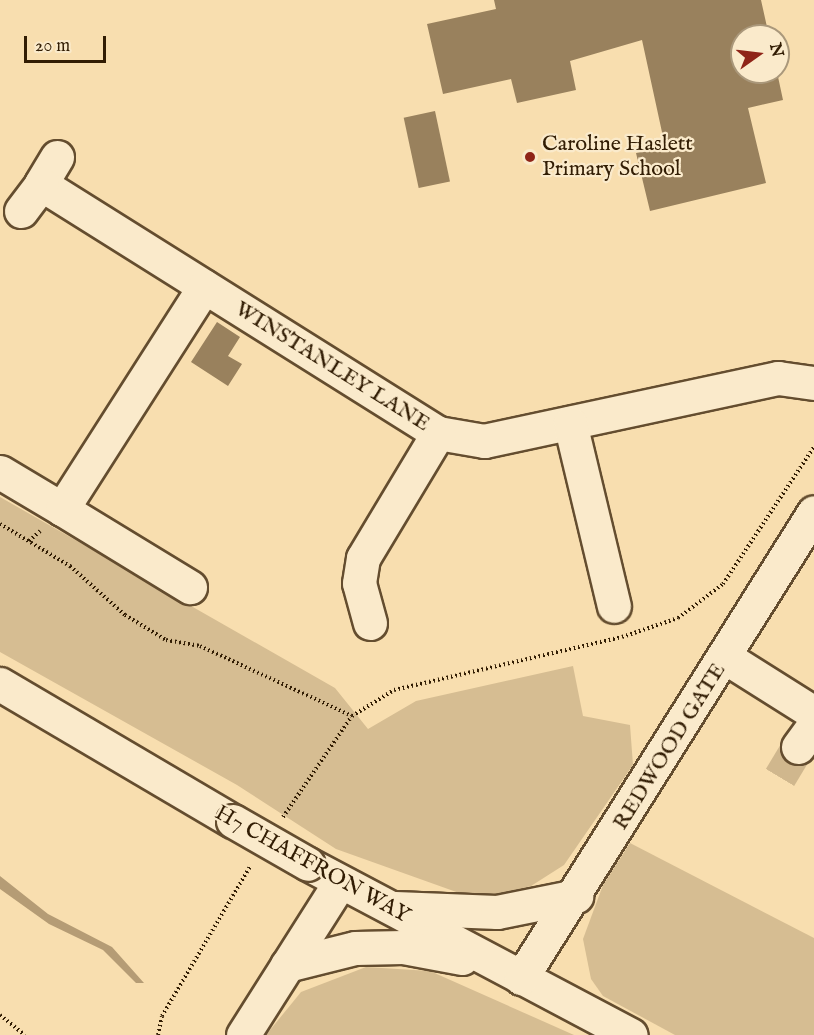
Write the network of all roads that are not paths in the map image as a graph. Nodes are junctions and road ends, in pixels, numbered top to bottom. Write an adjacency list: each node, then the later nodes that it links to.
1 (21, 211): 2 (street, WINSTANLEY LANE)
2 (204, 287): 5 (street, WINSTANLEY LANE); 7 (street)
3 (814, 383): 4 (street, WINSTANLEY LANE)
4 (570, 423): 5 (street, WINSTANLEY LANE); 10 (street)
5 (438, 433): 11 (street)
6 (0, 472): 7 (street)
7 (63, 509): 9 (street)
8 (814, 512): 12 (street, REDWOOD GATE)
9 (190, 587)
10 (614, 606)
11 (370, 623)
12 (725, 657): 14 (street); 16 (street, REDWOOD GATE)
13 (0, 684): 15 (street, H7 CHAFFRON WAY, bridge)
14 (814, 713)
15 (340, 882): 17 (street, H7 CHAFFRON WAY); 18 (street)
16 (576, 896): 17 (street); 19 (street, REDWOOD GATE)
17 (387, 908): 19 (street, H7 CHAFFRON WAY)
18 (287, 965): 19 (street); 20 (street)
19 (509, 972): 21 (street, H7 CHAFFRON WAY)
20 (243, 1035)
21 (631, 1035)

